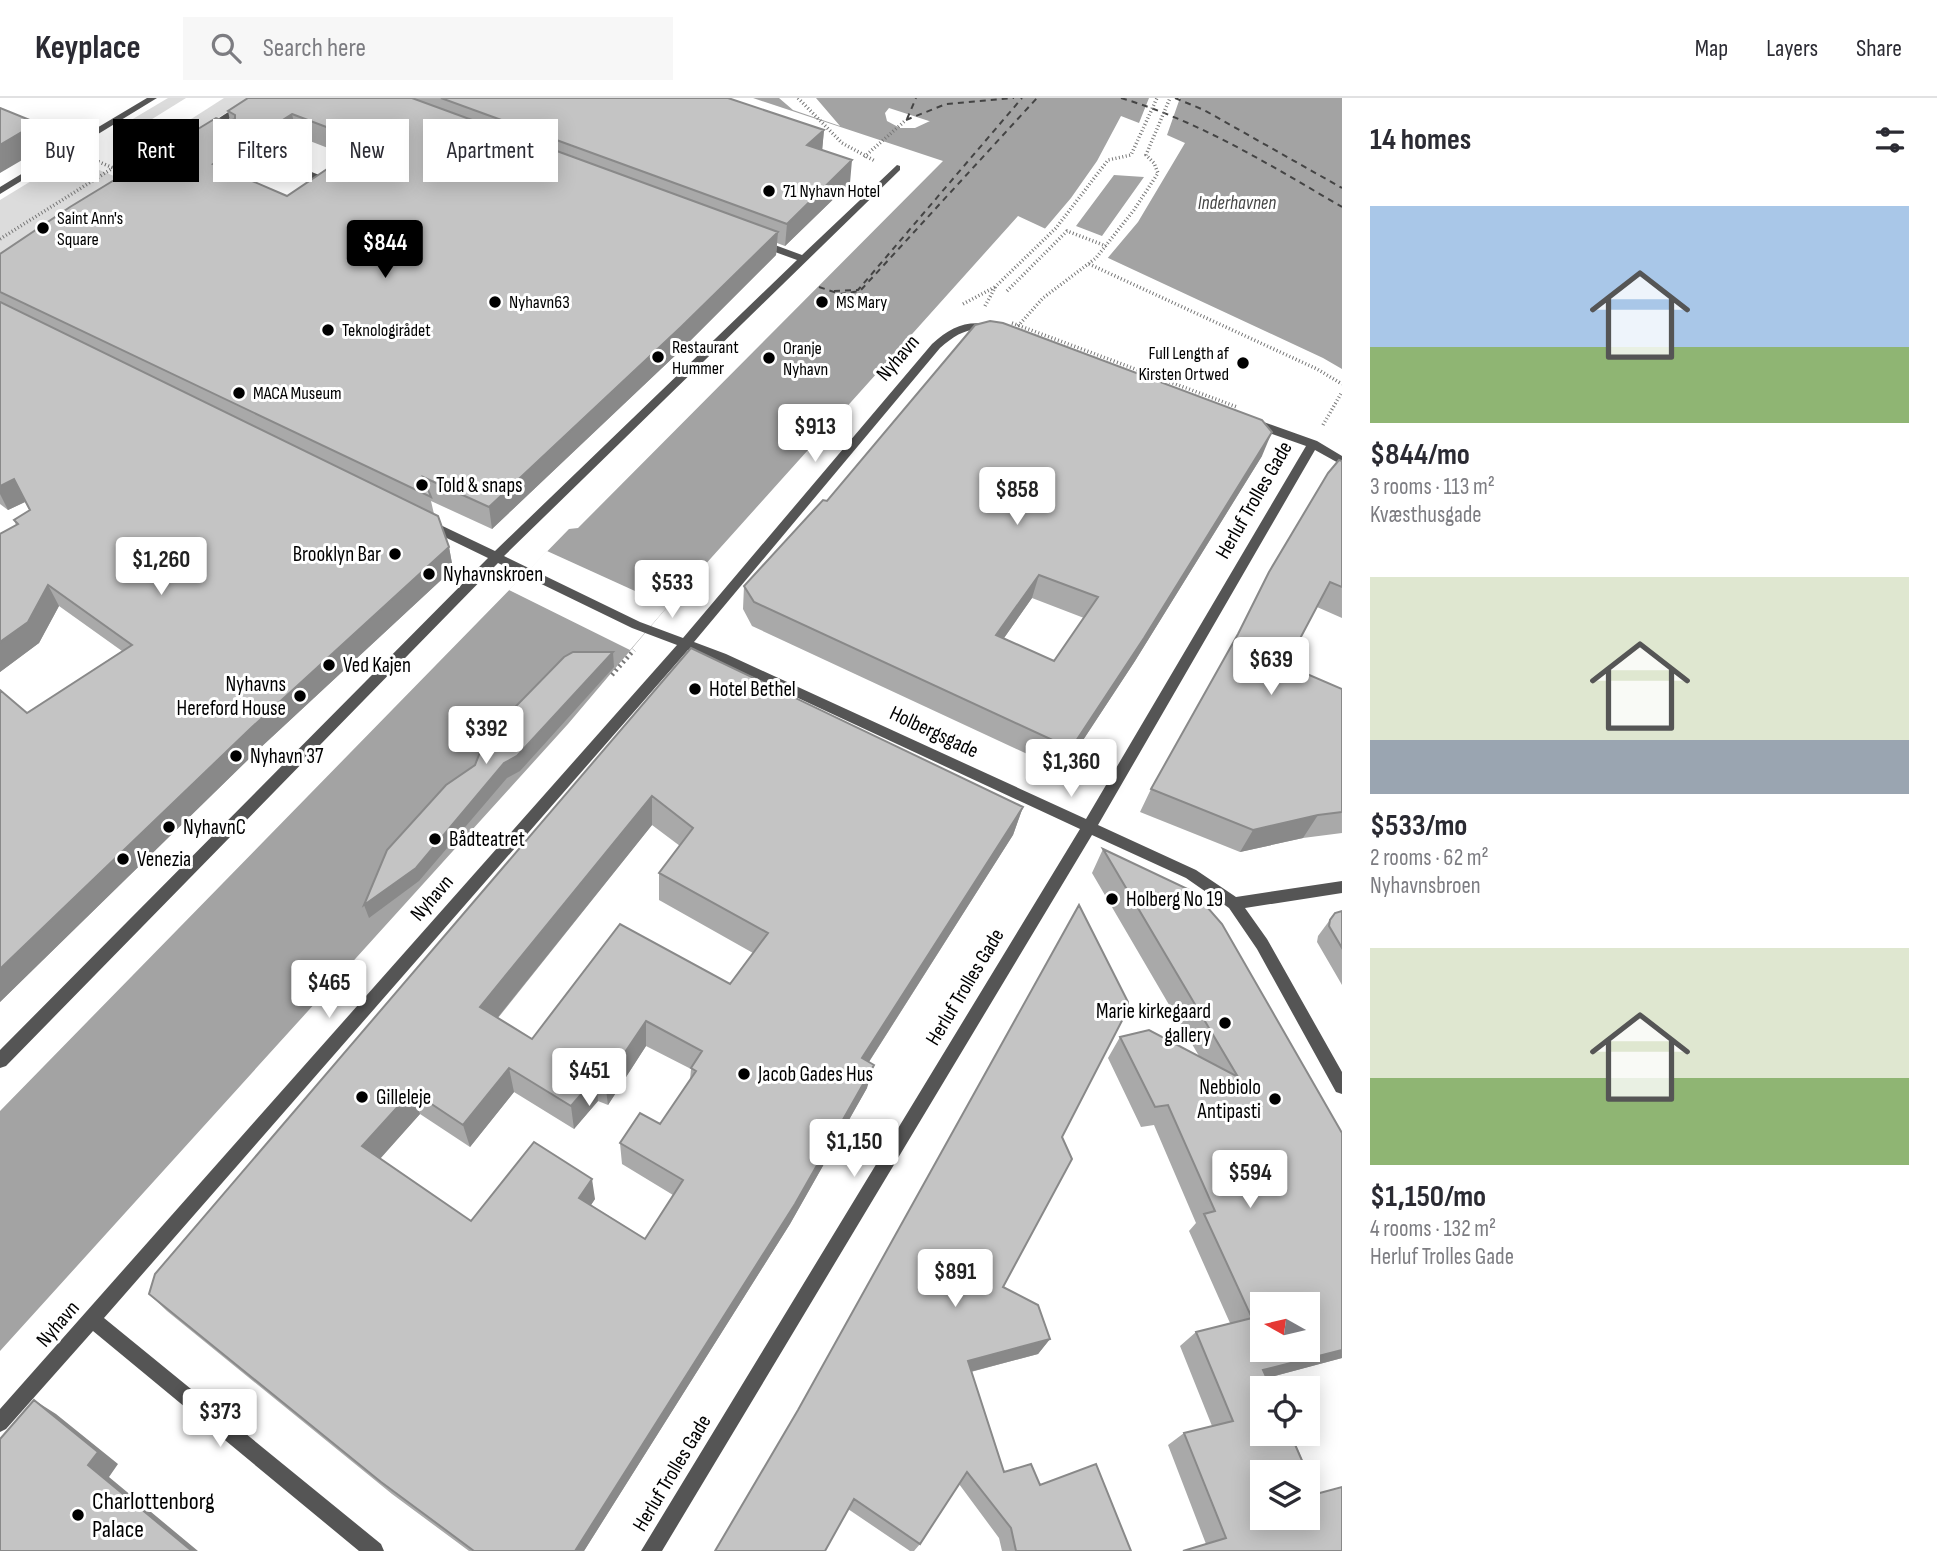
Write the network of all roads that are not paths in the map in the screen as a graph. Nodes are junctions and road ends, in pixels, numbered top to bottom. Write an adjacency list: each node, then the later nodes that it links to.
1 (153, 98): 6 (street)
2 (256, 98): 5 (street)
3 (0, 113): 4 (street)
4 (21, 123)
5 (208, 129): 7 (street); 8 (street)
6 (99, 131)
7 (213, 131)
8 (199, 134)
9 (897, 168): 15 (street)
10 (312, 174): 12 (street)
11 (21, 178): 13 (street)
12 (348, 188)
13 (0, 191)
14 (754, 241): 15 (street)
15 (804, 259): 21 (street)
16 (1011, 335): 22 (street, Nyhavn)
17 (1247, 421): 18 (street)
18 (1313, 444): 19 (street); 23 (street, Herluf Trolles Gade)
19 (1342, 461)
20 (421, 520): 21 (street, Holbergsgade)
21 (496, 557): 22 (street, Holbergsgade); 26 (street)
22 (686, 643): 23 (street, Holbergsgade); 28 (street, Nyhavn)
23 (1089, 827): 25 (street, Holbergsgade); 31 (street, Herluf Trolles Gade)
24 (1342, 887): 25 (street)
25 (1234, 904): 27 (street, Holbergsgade)
26 (0, 1061)
27 (1342, 1087)
28 (92, 1318): 29 (street, Nyhavn); 30 (street)
29 (0, 1423)
30 (374, 1551)
31 (651, 1551)

